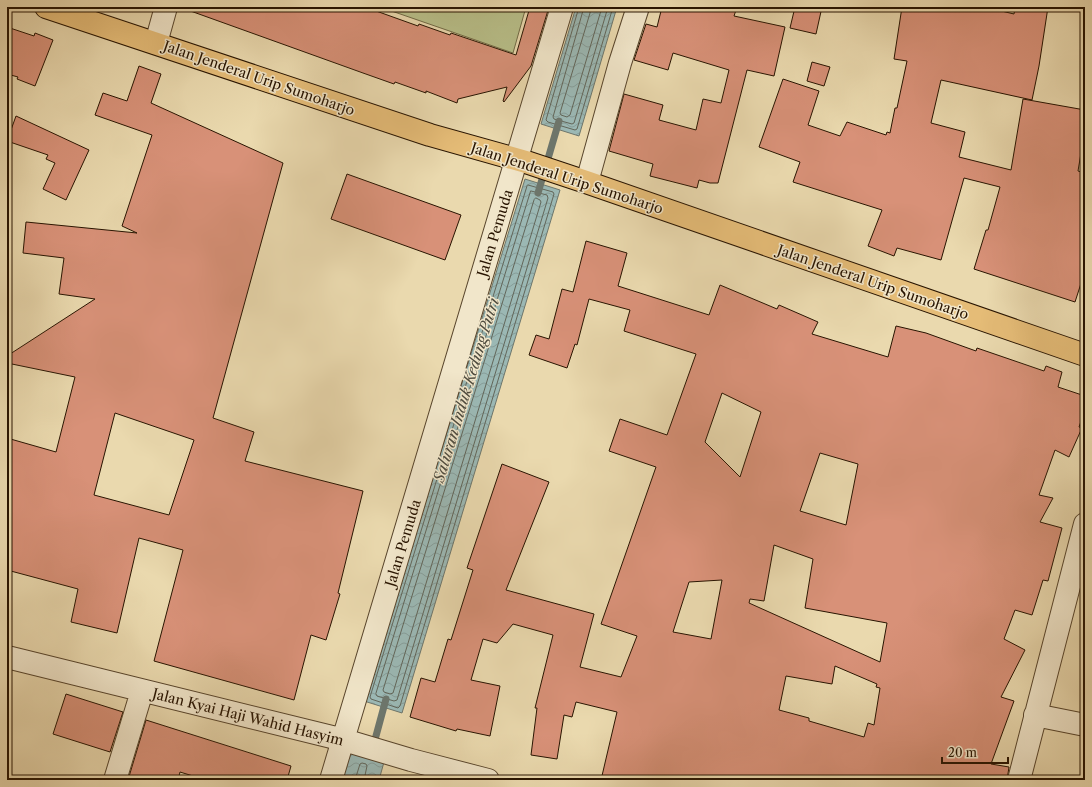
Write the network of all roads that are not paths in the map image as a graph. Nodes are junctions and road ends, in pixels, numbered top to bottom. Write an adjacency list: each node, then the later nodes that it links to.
1 (46, 7): 5 (main road, Jalan Jenderal Urip Sumoharjo)
2 (166, 7): 5 (street)
3 (562, 7): 6 (street, Jalan Pemuda)
4 (638, 7): 7 (street)
5 (156, 43): 6 (main road, Jalan Jenderal Urip Sumoharjo)
6 (522, 161): 7 (main road, Jalan Jenderal Urip Sumoharjo); 14 (street, Jalan Pemuda)
7 (586, 182): 8 (main road, Jalan Jenderal Urip Sumoharjo)
8 (1085, 355)
9 (1085, 524): 12 (street)
10 (7, 657): 11 (street, Jalan Kyai Haji Wahid Hasyim)
11 (142, 691): 14 (street, Jalan Kyai Haji Wahid Hasyim); 15 (street)
12 (1035, 715): 13 (street); 18 (street)
13 (1085, 725)
14 (344, 740): 16 (street, Jalan Pemuda); 17 (street, Jalan Kyai Haji Wahid Hasyim)
15 (115, 780)
16 (331, 780)
17 (488, 780)
18 (1019, 780)

